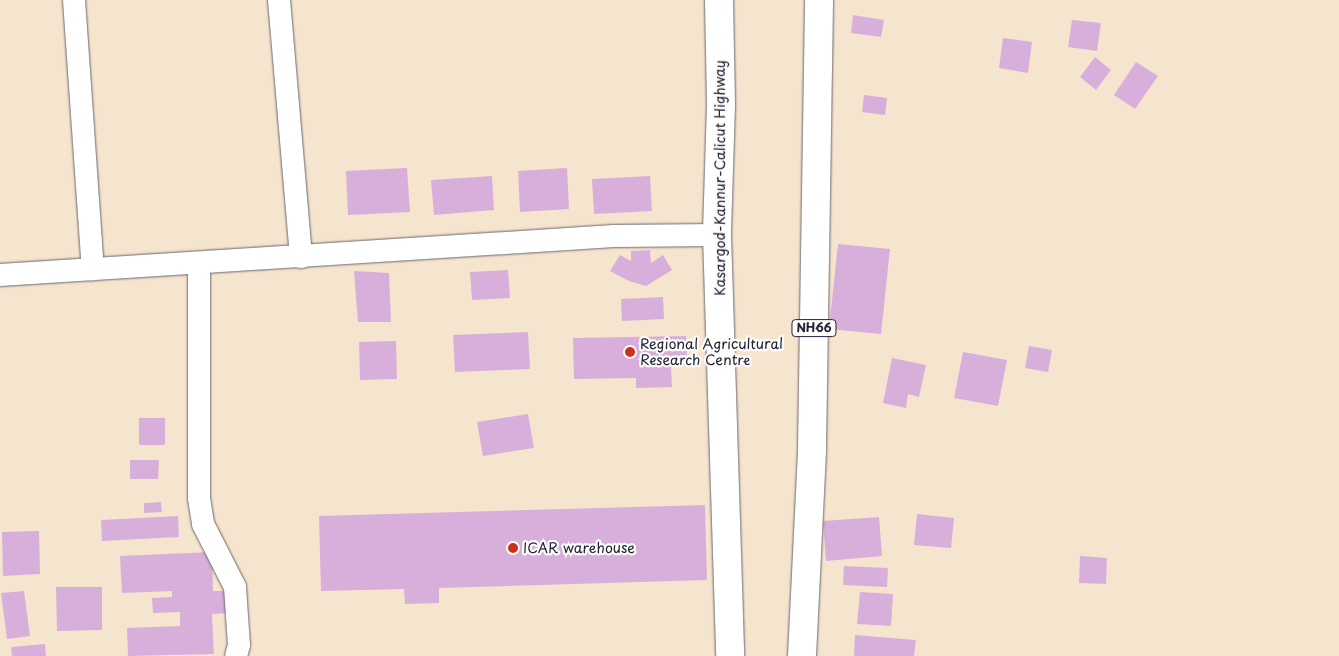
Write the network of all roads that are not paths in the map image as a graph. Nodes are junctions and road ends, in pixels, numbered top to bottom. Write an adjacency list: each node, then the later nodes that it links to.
1 (74, 0): 8 (street)
2 (279, 0): 6 (street)
3 (719, 0): 5 (highway, Kasargod-Kannur-Calicut Highway)
4 (819, 0): 12 (highway, NH66)
5 (717, 235): 6 (street); 11 (highway, Kasargod-Kannur-Calicut Highway)
6 (301, 257): 7 (street)
7 (199, 263): 8 (street); 10 (street)
8 (93, 269): 9 (street)
9 (0, 275)
10 (236, 656)
11 (730, 656)
12 (802, 656)

